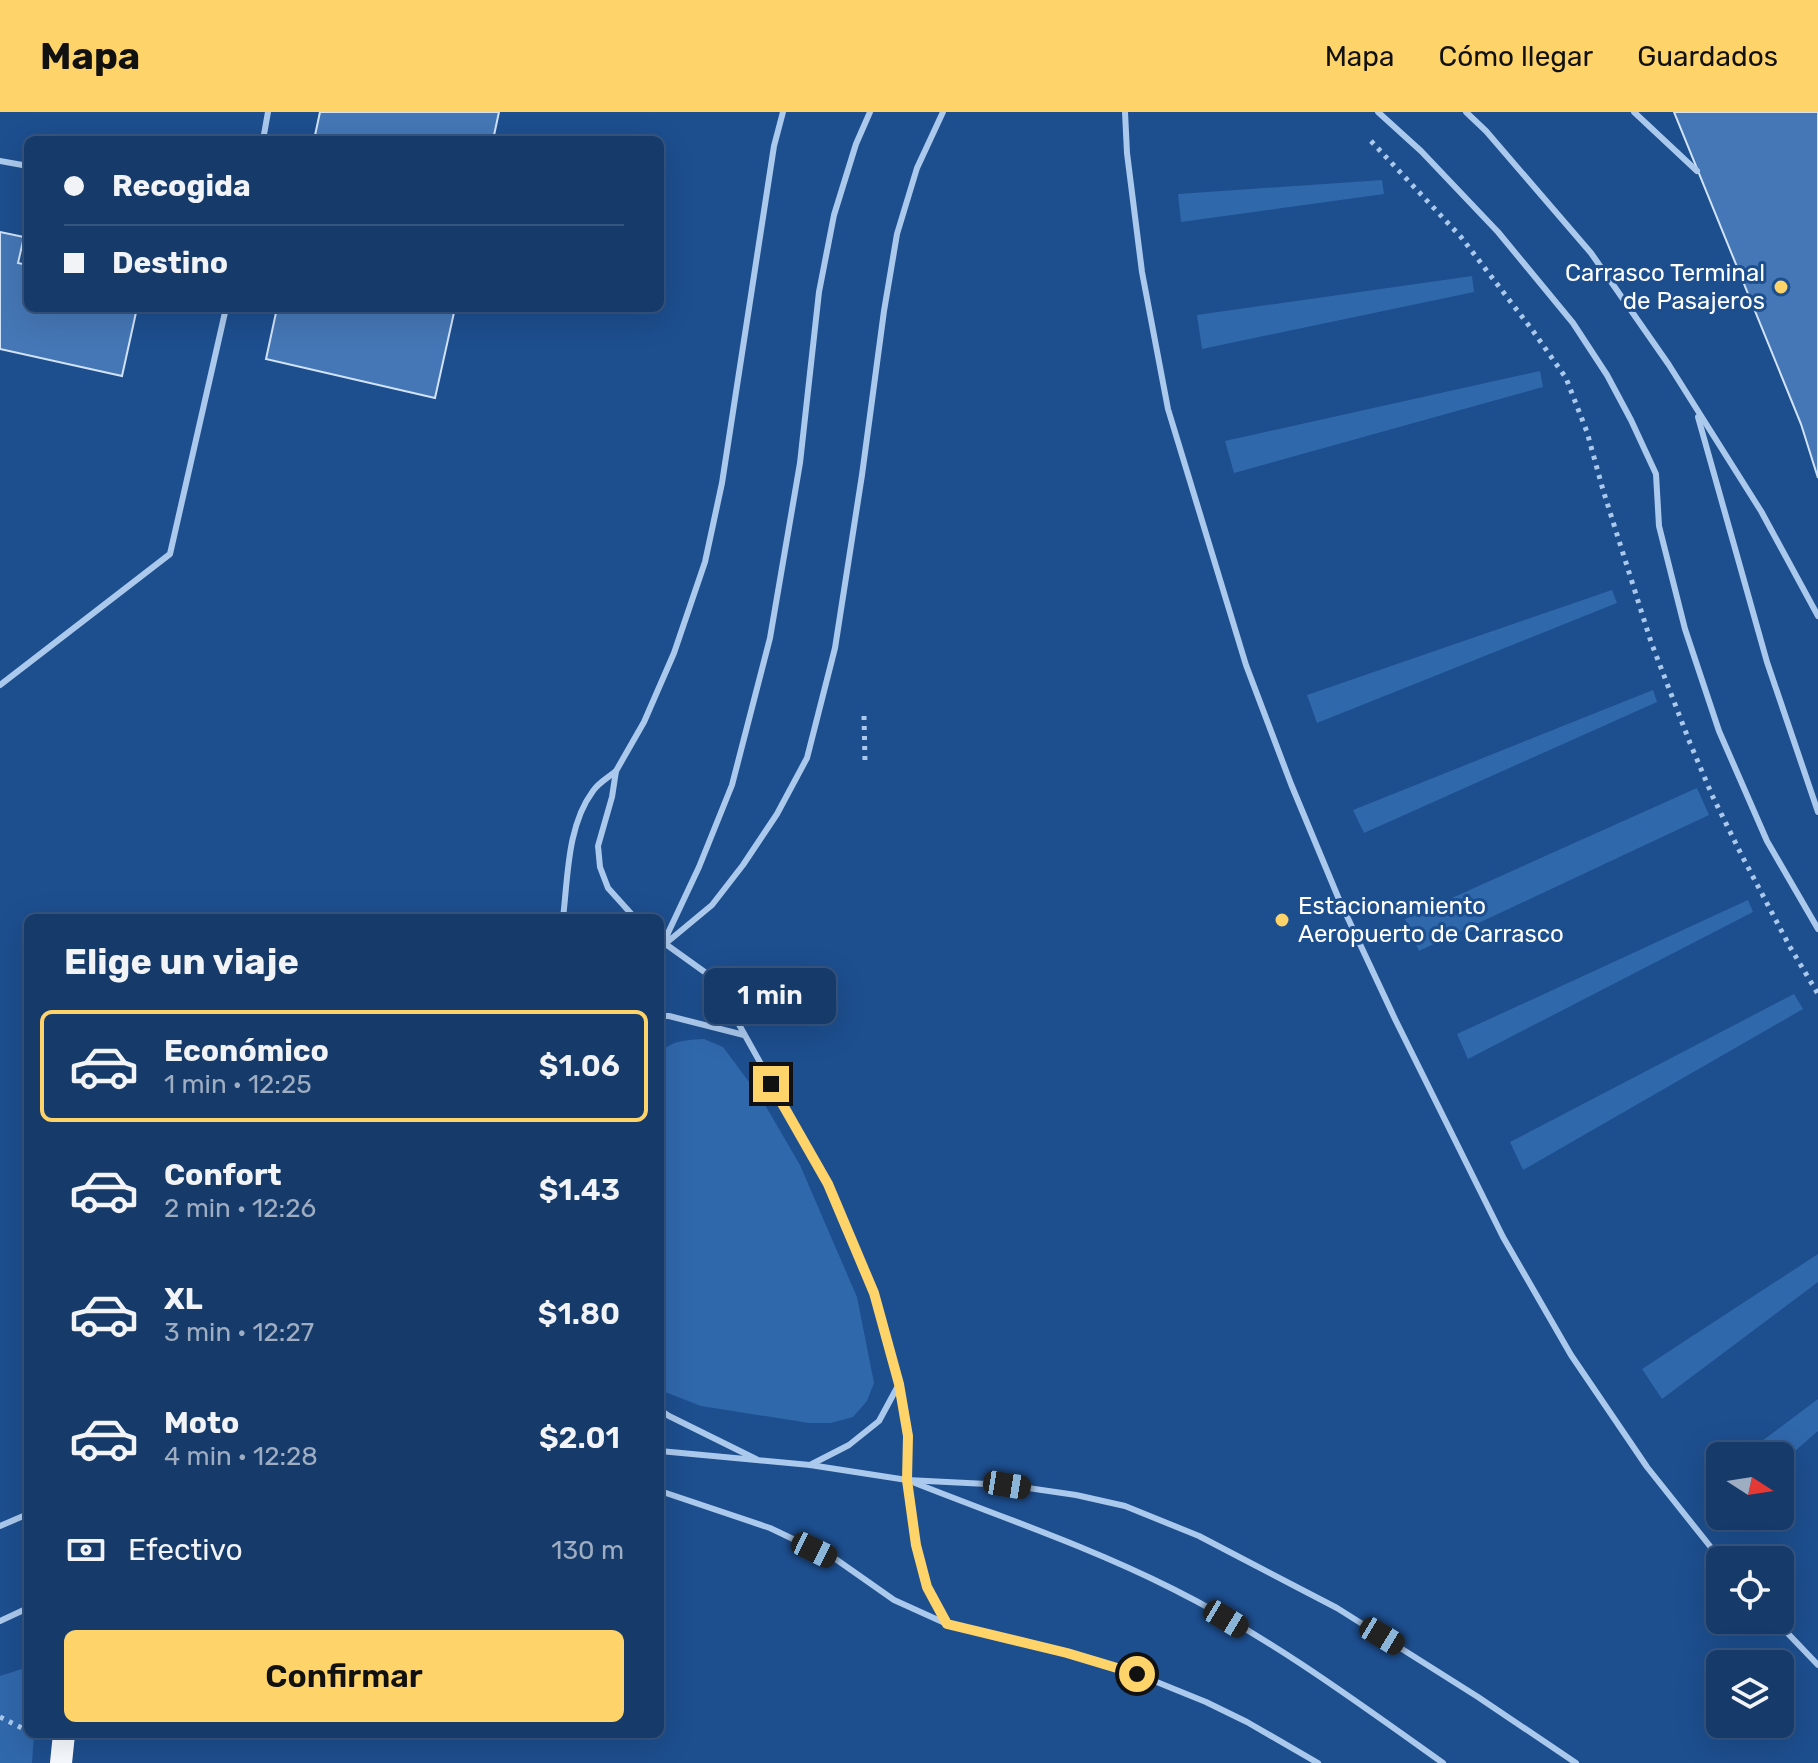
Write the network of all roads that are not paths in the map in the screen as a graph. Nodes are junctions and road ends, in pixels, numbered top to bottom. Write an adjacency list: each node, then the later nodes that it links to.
1 (268, 112): 9 (lane)
2 (783, 112): 17 (lane)
3 (870, 112): 22 (lane)
4 (943, 112): 23 (lane)
5 (1125, 112): 36 (lane)
6 (1378, 112): 21 (lane)
7 (1466, 112): 14 (lane)
8 (1634, 112): 12 (lane)
9 (264, 136)
10 (0, 161): 11 (lane)
11 (24, 165)
12 (1697, 171)
13 (225, 312): 16 (lane)
14 (1696, 408): 15 (lane); 18 (lane)
15 (1818, 616)
16 (0, 685)
17 (616, 771): 19 (lane); 20 (lane)
18 (1818, 812)
19 (564, 914)
20 (631, 914)
21 (1818, 929)
22 (664, 940)
23 (664, 941)
24 (664, 943): 26 (lane)
25 (664, 1016): 26 (lane)
26 (744, 1035): 27 (lane)
27 (899, 1384): 31 (lane); 32 (lane)
28 (664, 1413): 30 (lane)
29 (664, 1451): 30 (lane)
30 (761, 1461): 31 (lane)
31 (810, 1465): 32 (lane)
32 (907, 1480): 39 (lane); 45 (lane); 46 (lane)
33 (664, 1492): 39 (lane)
34 (24, 1516): 35 (lane)
35 (0, 1526)
36 (1710, 1546)
37 (24, 1610): 38 (lane)
38 (0, 1621)
39 (947, 1624): 44 (lane)
40 (1788, 1634): 41 (lane)
41 (1818, 1665)
42 (64, 1738): 43 (highway)
43 (61, 1763)
44 (1318, 1763)
45 (1443, 1763)
46 (1576, 1763)

